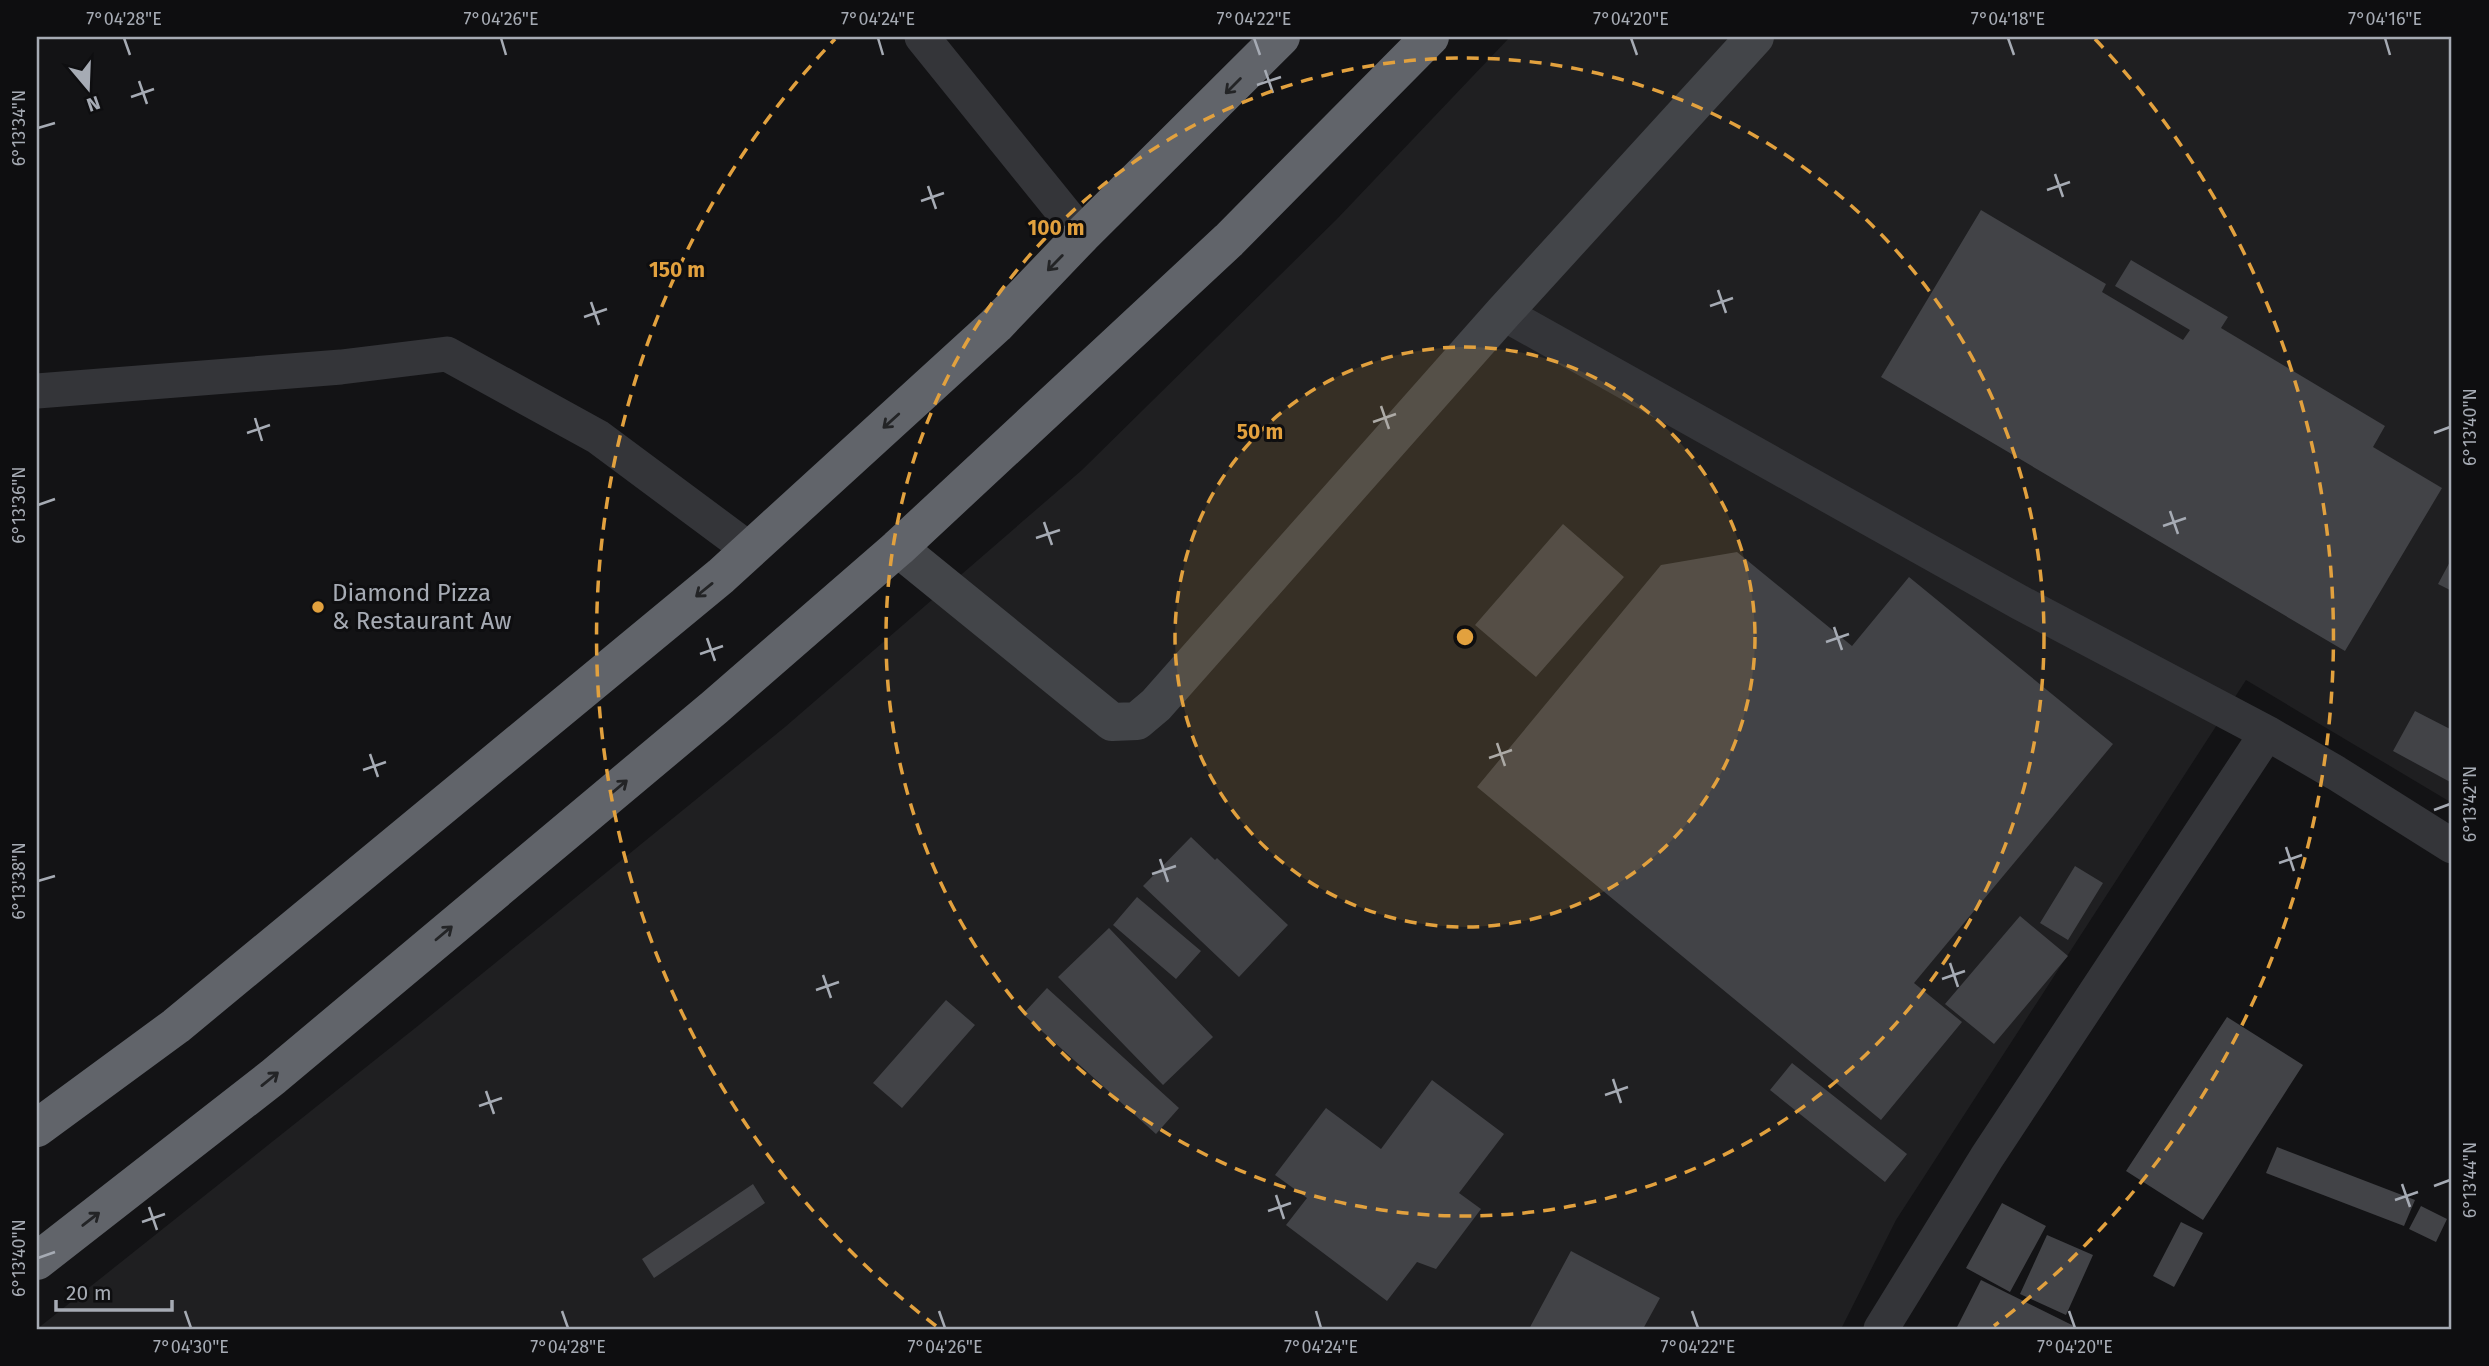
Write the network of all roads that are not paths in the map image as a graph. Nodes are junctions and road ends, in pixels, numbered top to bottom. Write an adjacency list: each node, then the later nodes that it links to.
1 (922, 37): 5 (street)
2 (1281, 37): 5 (highway, one-way to 5)
3 (1430, 37): 8 (highway)
4 (1755, 37): 6 (street)
5 (1082, 234): 9 (highway, one-way to 9)
6 (1503, 313): 8 (street); 10 (street)
7 (37, 391): 9 (street)
8 (898, 548): 13 (highway, one-way to 8)
9 (750, 550): 12 (highway, one-way to 12)
10 (2267, 733): 11 (street); 14 (street)
11 (2452, 846)
12 (37, 1128)
13 (37, 1261)
14 (1881, 1329)

